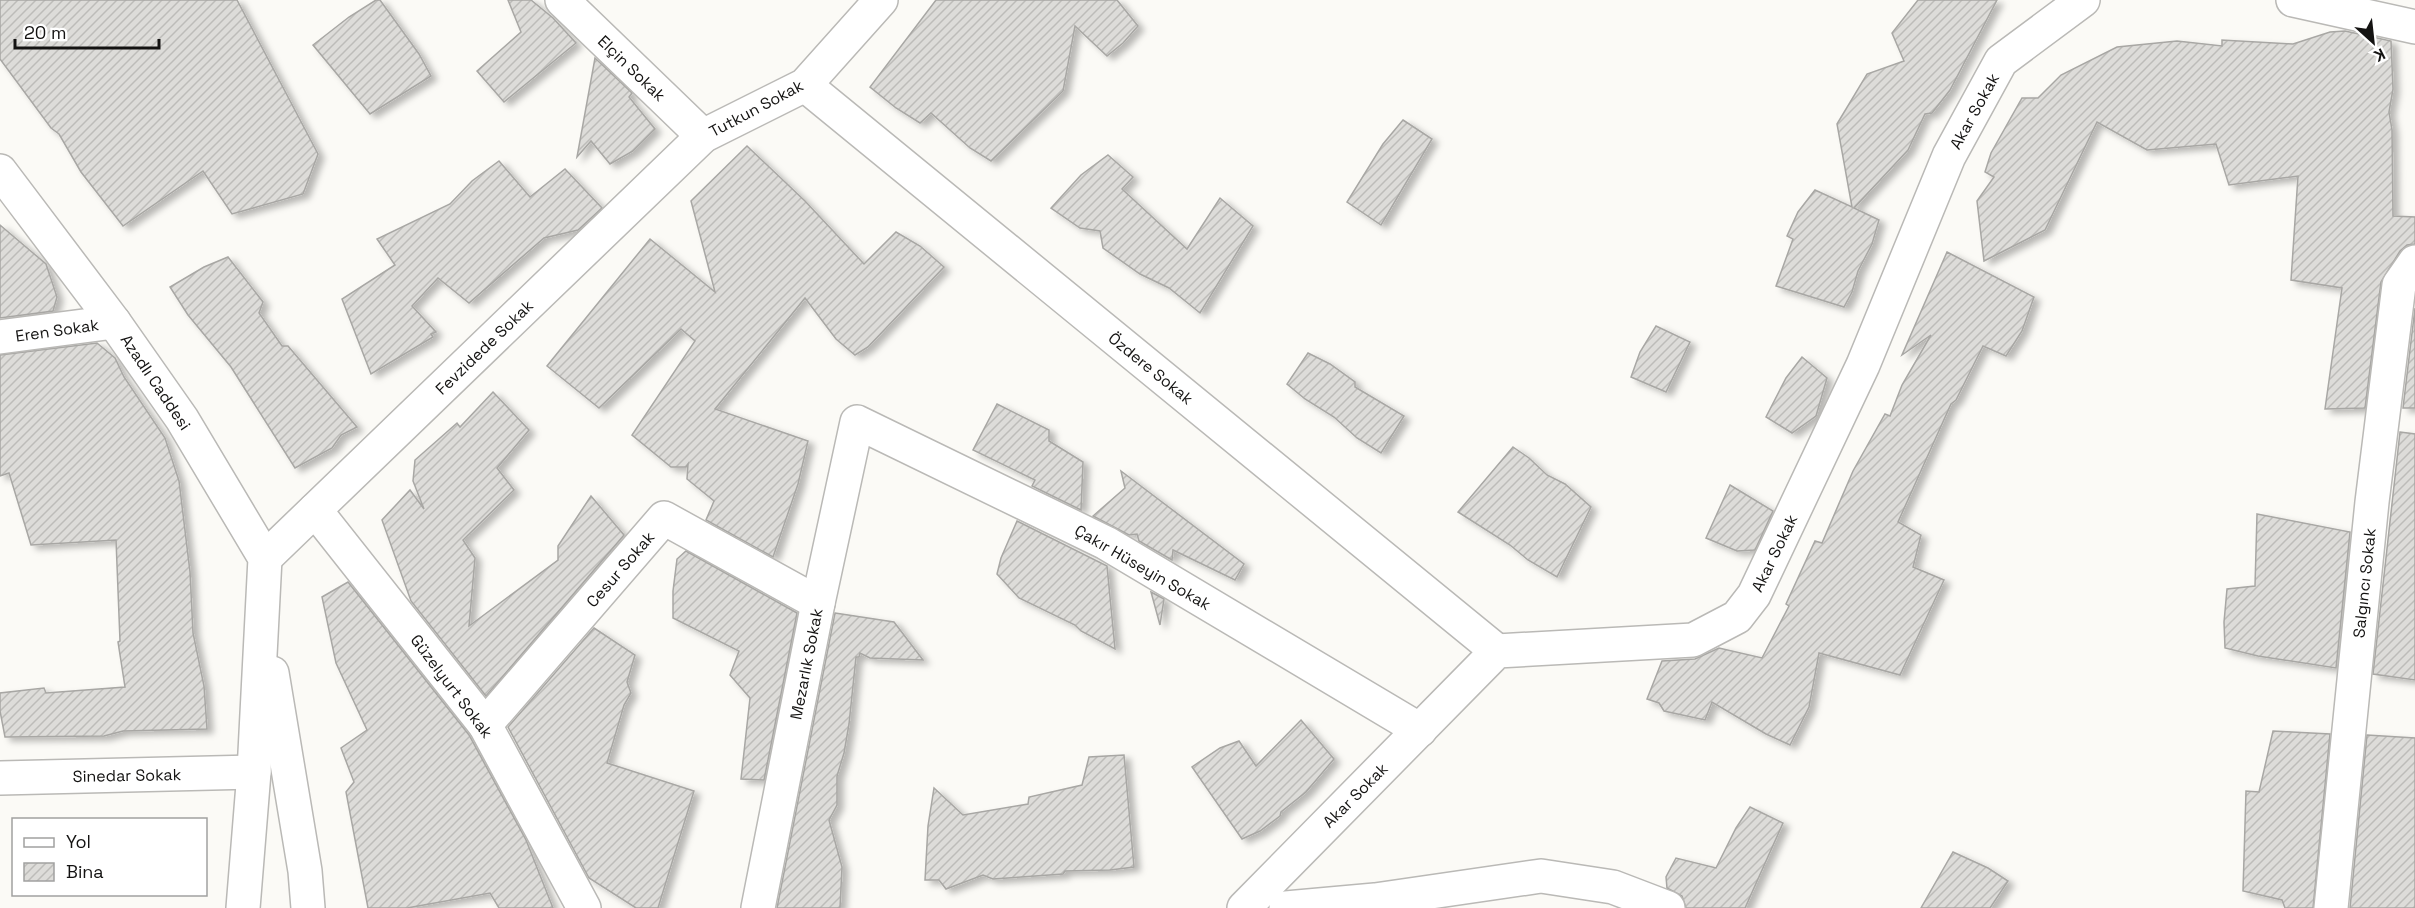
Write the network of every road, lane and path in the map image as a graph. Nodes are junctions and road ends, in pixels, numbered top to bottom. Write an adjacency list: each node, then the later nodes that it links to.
1 (562, 0): 7 (street, Elçin Sokak)
2 (881, 0): 6 (street, Tutkun Sokak)
3 (2083, 0): 17 (street, Akar Sokak)
4 (2293, 0): 5 (street)
5 (2415, 27)
6 (805, 85): 7 (street, Tutkun Sokak); 17 (street, Özdere Sokak)
7 (703, 136): 13 (street, Fevzidede Sokak)
8 (0, 171): 10 (street, Azadlı Caddesi)
9 (2415, 262): 29 (street, Salgıncı Sokak)
10 (114, 322): 11 (street, Eren Sokak); 14 (street, Azadlı Caddesi)
11 (0, 337)
12 (857, 422): 15 (street, Mezarlık Sokak); 19 (street, Çakır Hüseyin Sokak)
13 (315, 510): 14 (street, Fevzidede Sokak); 18 (street, Güzelyurt Sokak)
14 (266, 558): 16 (street)
15 (818, 603): 18 (street, Cesur Sokak); 25 (street, Mezarlık Sokak)
16 (262, 613): 20 (street); 23 (street)
17 (1497, 651): 19 (street, Akar Sokak)
18 (485, 725): 24 (street, Güzelyurt Sokak)
19 (1419, 730): 26 (street, Akar Sokak)
20 (254, 772): 21 (street, Sinedar Sokak); 22 (street)
21 (0, 778)
22 (243, 908)
23 (308, 908)
24 (584, 908)
25 (758, 908)
26 (1244, 908)
27 (1286, 908): 28 (street)
28 (1668, 908)
29 (2331, 908)

